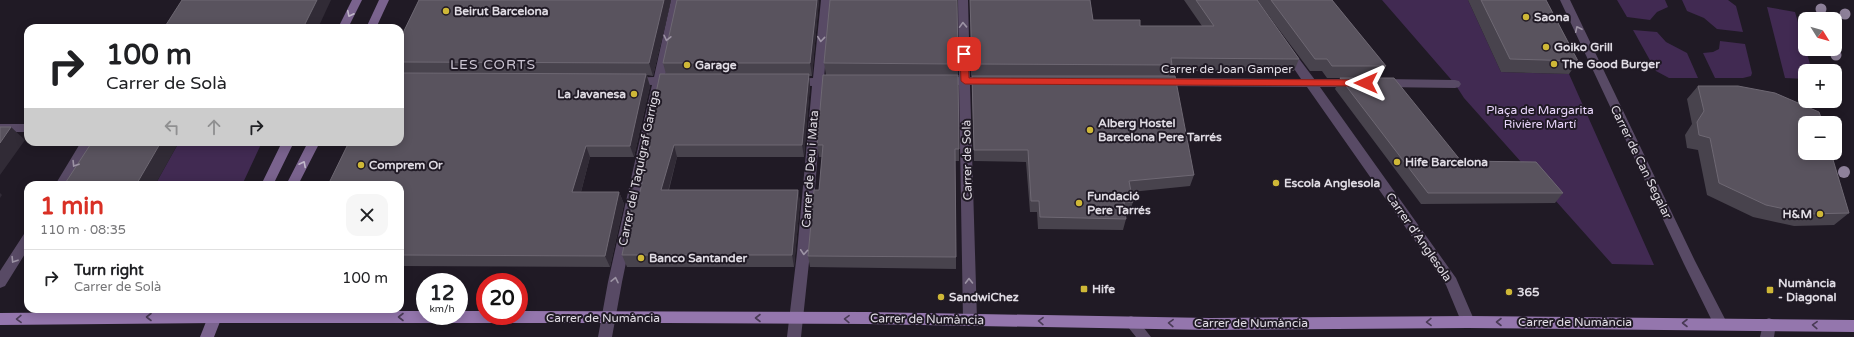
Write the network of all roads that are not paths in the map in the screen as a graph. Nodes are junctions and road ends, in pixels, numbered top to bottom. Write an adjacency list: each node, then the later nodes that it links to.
1 (356, 0): 7 (main road, one-way to 7)
2 (384, 0): 8 (main road)
3 (676, 0): 11 (street, Carrer del Taquígraf Garriga, one-way to 11)
4 (826, 0): 17 (street, Carrer de Deu i Mata, one-way to 17)
5 (962, 0): 14 (street, Carrer de Solà, one-way to 5)
6 (1564, 0): 41 (street, Carrer de Can Segalar, one-way to 6)
7 (345, 24)
8 (373, 24)
9 (1283, 44): 20 (street, Carrer d'Anglesola)
10 (618, 80): 11 (street)
11 (657, 81): 12 (street); 35 (street, Carrer del Taquígraf Garriga, one-way to 11)
12 (689, 81)
13 (934, 81): 14 (street)
14 (965, 81): 15 (street); 38 (street, Carrer de Solà, one-way to 14)
15 (996, 81)
16 (785, 82): 17 (street)
17 (817, 82): 18 (street); 36 (street, Carrer de Deu i Mata, one-way to 36)
18 (848, 82)
19 (1145, 82): 20 (street, Carrer de Joan Gamper)
20 (1311, 83): 21 (street, Carrer de Joan Gamper); 40 (street, Carrer d'Anglesola)
21 (1455, 84)
22 (0, 128): 23 (street)
23 (24, 128)
24 (85, 146): 27 (street, one-way to 27)
25 (286, 146): 28 (main road)
26 (312, 146): 29 (main road, one-way to 26)
27 (63, 181)
28 (269, 181)
29 (294, 181)
30 (24, 244): 31 (street, one-way to 31)
31 (0, 282)
32 (187, 313): 37 (main road, Carrer de Numància, one-way to 37)
33 (218, 313): 44 (main road)
34 (283, 313): 35 (main road, Carrer de Numància, one-way to 34)
35 (608, 318): 36 (main road, Carrer de Numància, one-way to 35); 45 (street, Carrer del Taquígraf Garriga)
36 (797, 318): 38 (main road, Carrer de Numància, one-way to 36); 46 (street, Carrer de Deu i Mata)
37 (0, 319)
38 (970, 320): 39 (main road, Carrer de Numància, one-way to 38)
39 (1132, 322): 40 (main road, Carrer de Numància, one-way to 39); 47 (street)
40 (1468, 322): 41 (main road, Carrer de Numància, one-way to 40)
41 (1720, 323): 43 (main road, Carrer de Numància)
42 (1854, 326): 43 (main road, Carrer de Numància, one-way to 43)
43 (1768, 330)
44 (207, 337)
45 (605, 337)
46 (794, 337)
47 (1144, 337)

